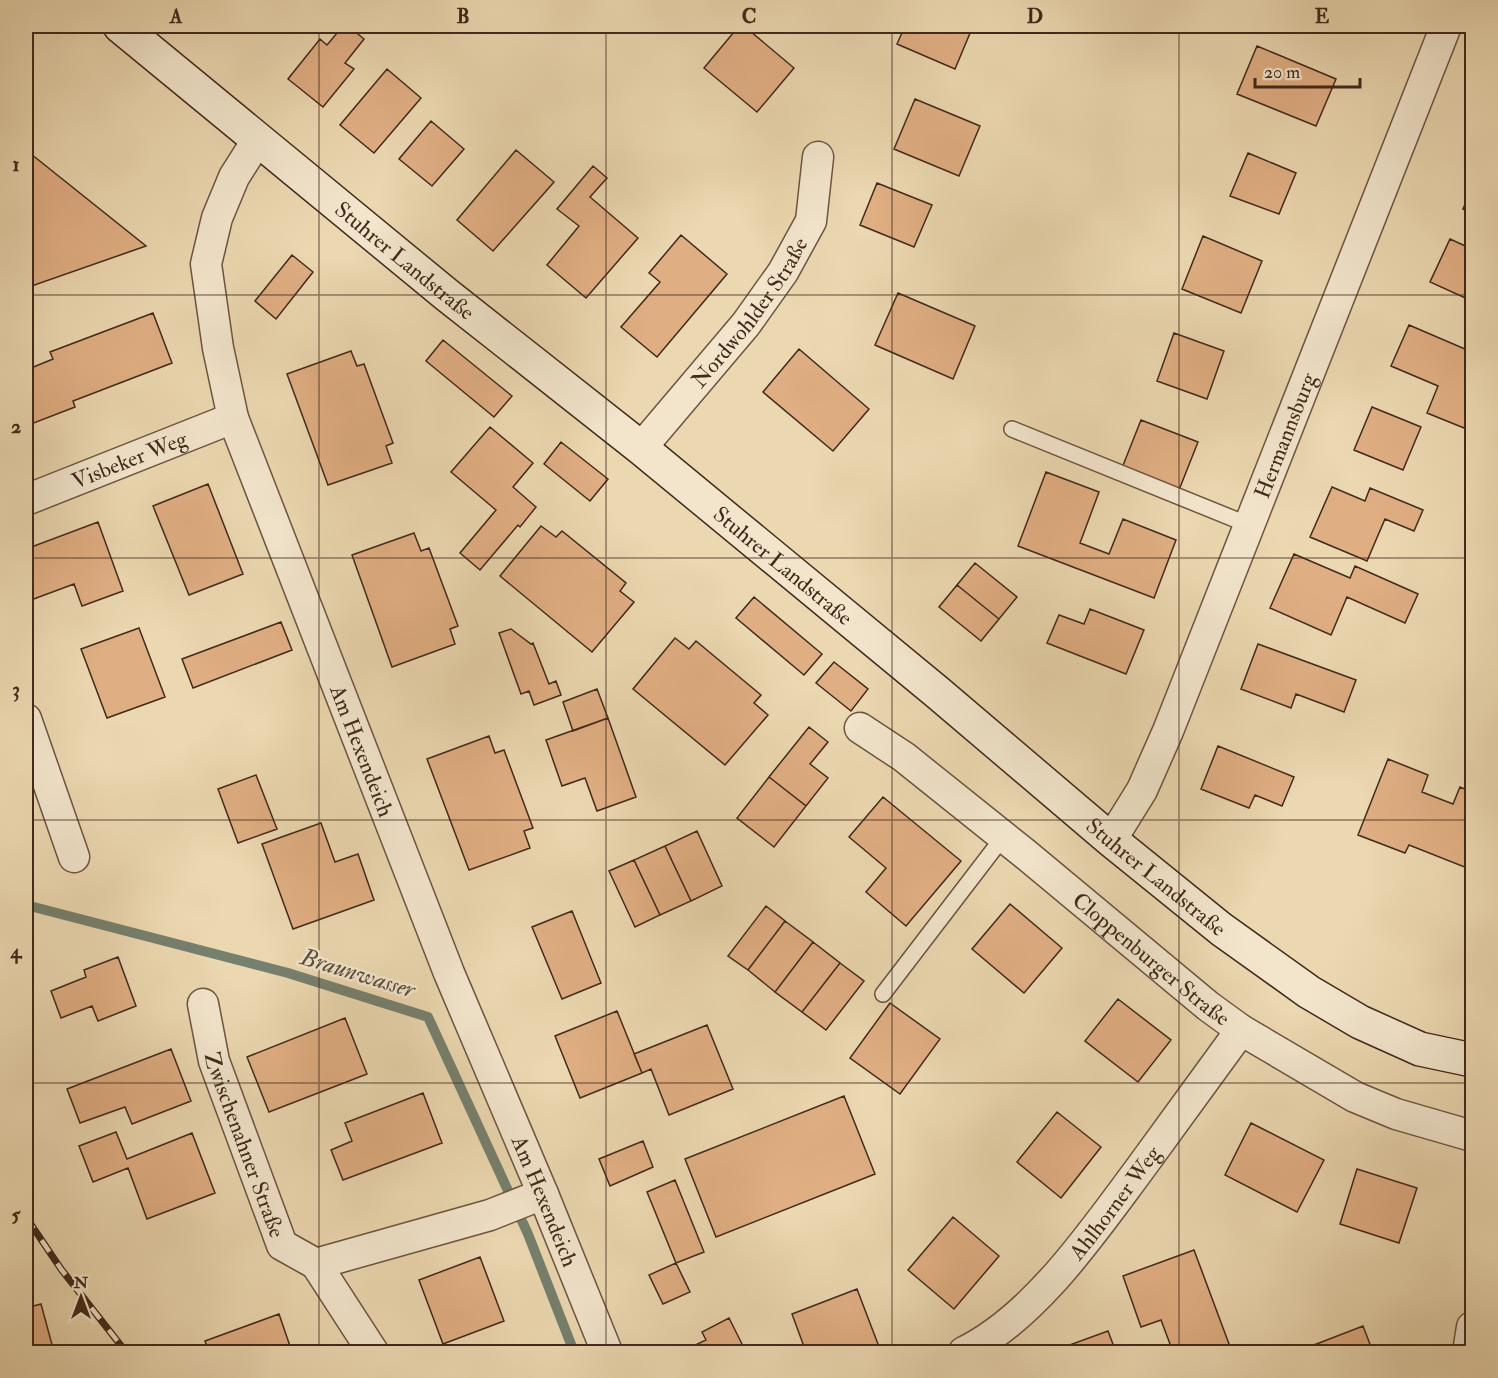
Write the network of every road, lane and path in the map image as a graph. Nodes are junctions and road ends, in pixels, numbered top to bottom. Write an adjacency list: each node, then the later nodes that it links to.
1 (120, 26): 3 (main road, Stuhrer Landstraße)
2 (1446, 26): 9 (street, Hermannsburg)
3 (258, 139): 5 (street, Am Hexendeich); 7 (main road, Stuhrer Landstraße)
4 (818, 157): 7 (street, Nordwohlder Straße)
5 (233, 418): 8 (street, Visbeker Weg); 20 (street, Am Hexendeich)
6 (1012, 429): 9 (lane)
7 (641, 448): 13 (main road, Stuhrer Landstraße)
8 (26, 500)
9 (1249, 525): 13 (street, Hermannsburg)
10 (26, 719): 14 (street)
11 (860, 728): 12 (street, Cloppenburger Straße)
12 (1004, 836): 15 (lane); 17 (street, Cloppenburger Straße)
13 (1111, 840): 18 (main road, Stuhrer Landstraße)
14 (74, 857)
15 (883, 994)
16 (204, 1004): 21 (street, Zwischenahner Straße)
17 (1241, 1030): 19 (street, Cloppenburger Straße); 25 (street, Ahlhorner Weg)
18 (1473, 1060)
19 (1473, 1136)
20 (543, 1194): 21 (street); 24 (street, Am Hexendeich)
21 (316, 1264): 23 (street, Zwischenahner Straße)
22 (1473, 1327): 26 (street)
23 (373, 1353)
24 (608, 1353)
25 (964, 1353)
26 (1468, 1353)

